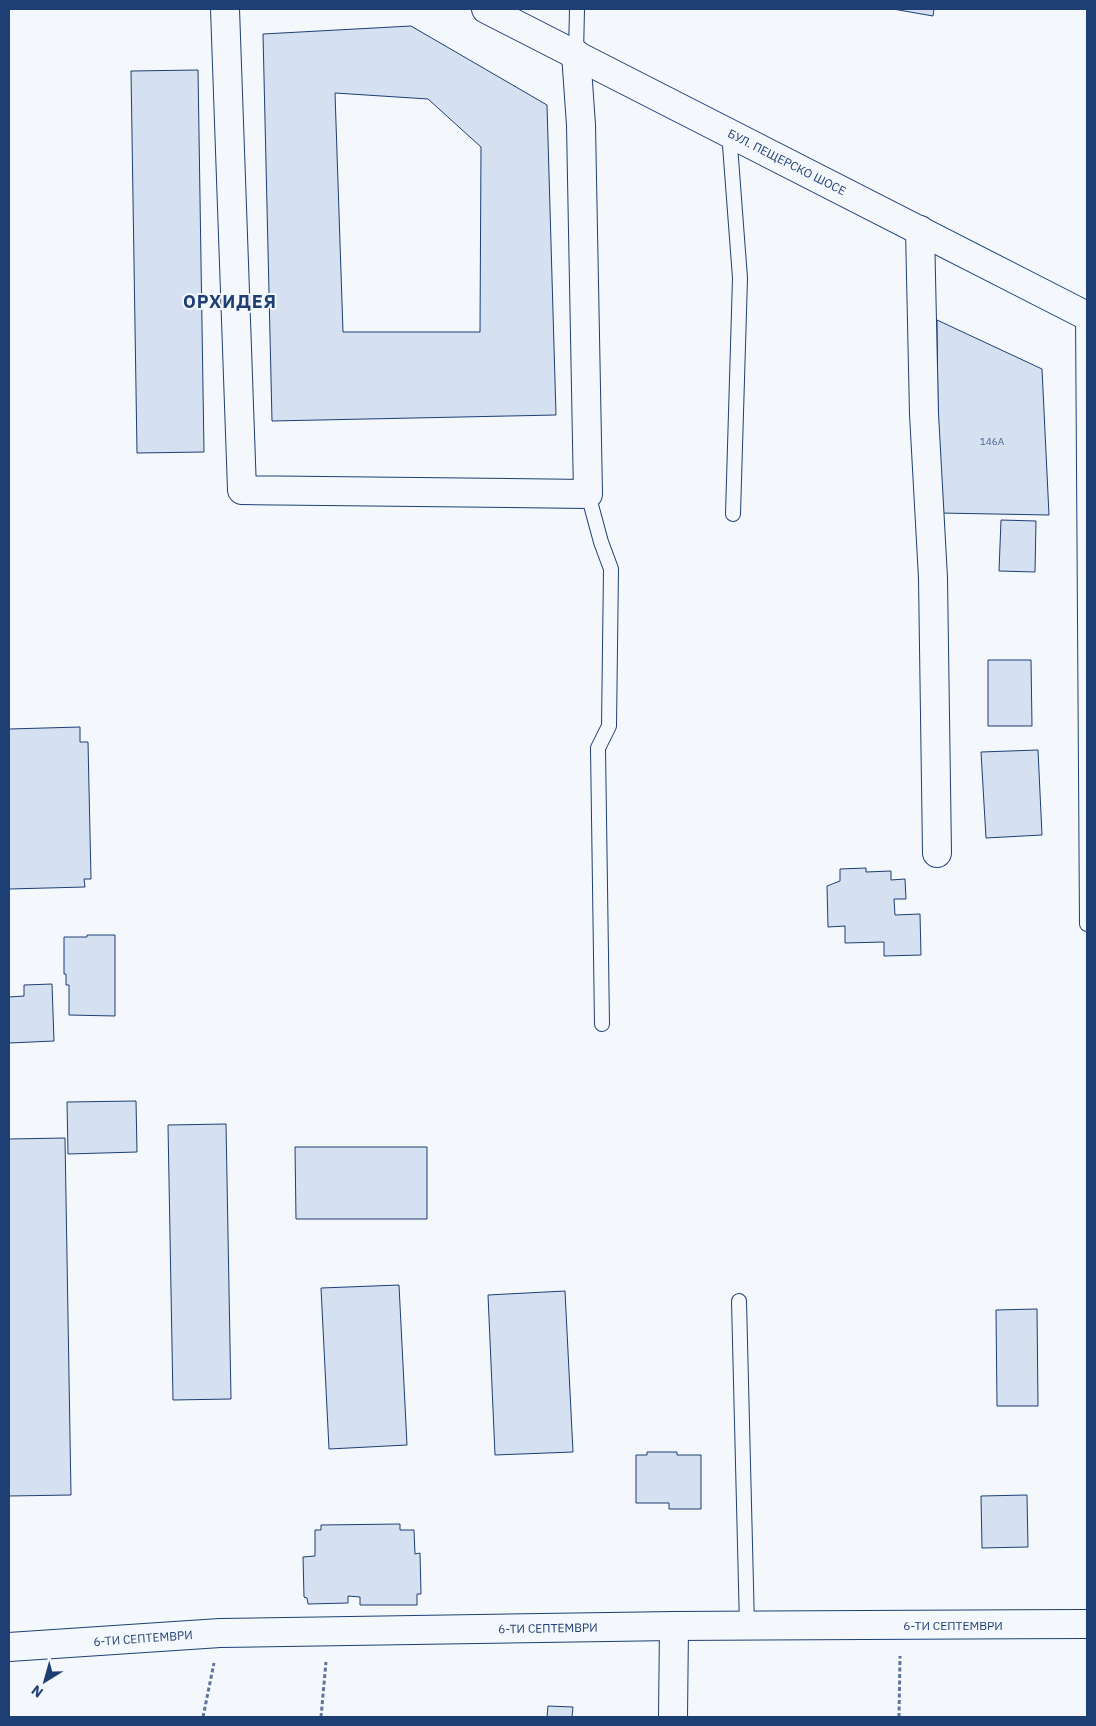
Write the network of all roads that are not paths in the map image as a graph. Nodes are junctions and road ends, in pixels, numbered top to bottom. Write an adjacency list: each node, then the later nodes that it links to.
1 (225, 9): 8 (street)
2 (486, 9): 4 (street, БУЛ. ПЕЩЕРСКО ШОСЕ)
3 (577, 9): 4 (lane)
4 (576, 54): 5 (street, БУЛ. ПЕЩЕРСКО ШОСЕ); 8 (street)
5 (729, 132): 6 (street, БУЛ. ПЕЩЕРСКО ШОСЕ); 9 (lane)
6 (920, 230): 7 (street, БУЛ. ПЕЩЕРСКО ШОСЕ); 11 (street)
7 (1085, 315): 10 (lane)
8 (588, 494): 13 (lane)
9 (733, 514)
10 (1085, 514): 12 (lane)
11 (937, 853)
12 (1087, 924)
13 (602, 1024)
14 (739, 1301): 17 (lane)
15 (1087, 1624): 17 (street, 6-ТИ СЕПТЕМВРИ)
16 (674, 1626): 17 (street, 6-ТИ СЕПТЕМВРИ); 18 (street, 6-ТИ СЕПТЕМВРИ); 19 (street)
17 (747, 1626)
18 (9, 1647)
19 (672, 1717)

